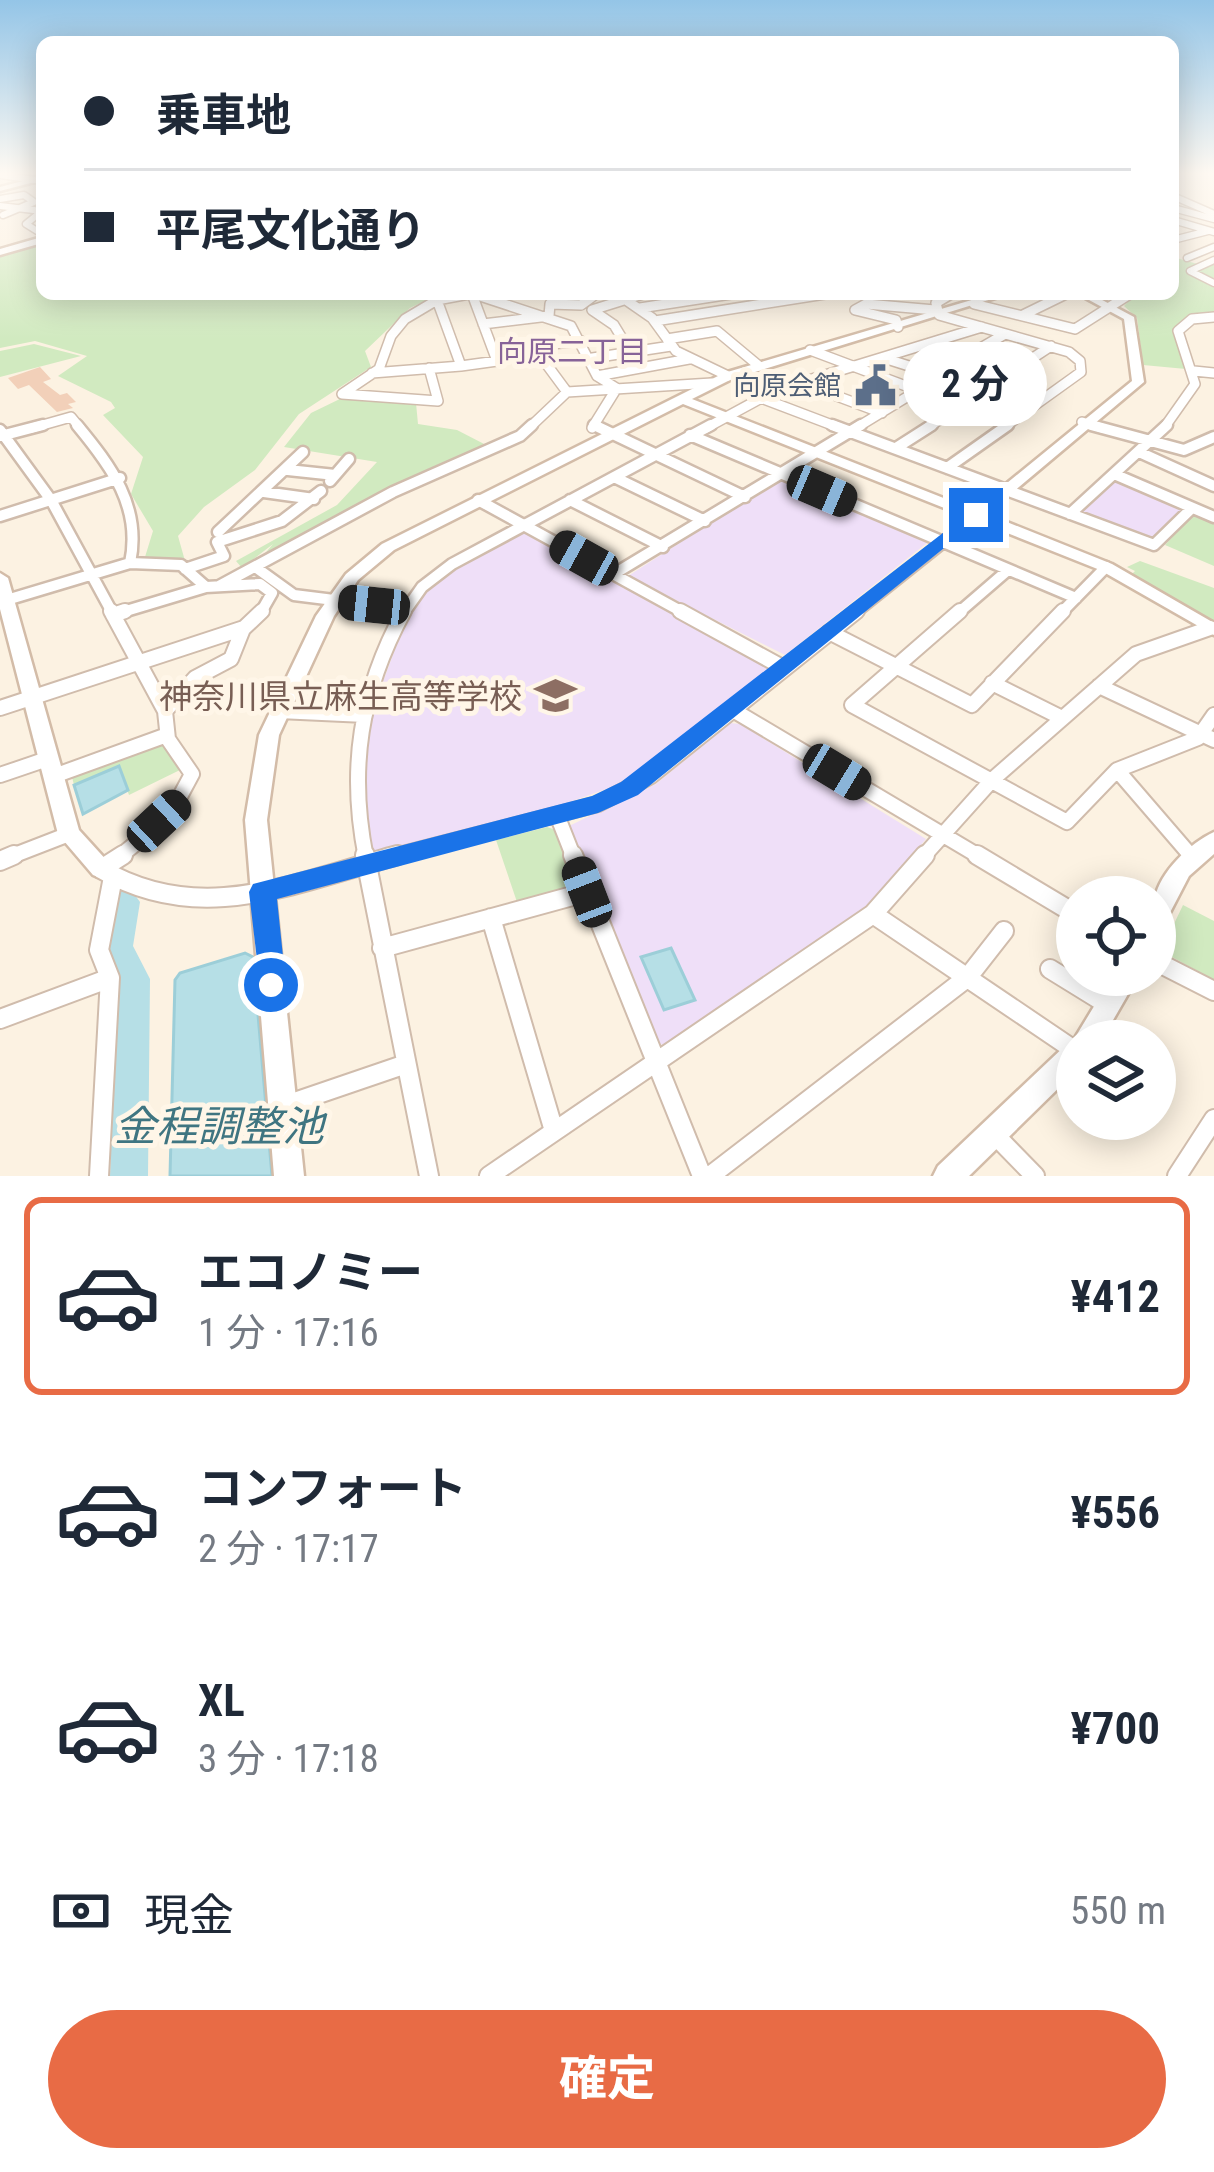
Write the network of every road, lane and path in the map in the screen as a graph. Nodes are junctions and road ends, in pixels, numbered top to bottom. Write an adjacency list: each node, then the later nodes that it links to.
1 (1212, 231): 3 (street)
2 (36, 239): 5 (street)
3 (1179, 239)
4 (1214, 248): 7 (street)
5 (0, 252)
6 (1214, 260): 7 (street)
7 (1200, 263): 8 (street)
8 (1214, 283)
9 (437, 300): 41 (street); 47 (street)
10 (474, 300): 29 (street)
11 (503, 300): 25 (street)
12 (587, 300): 25 (street)
13 (626, 300): 23 (street); 37 (street)
14 (692, 300): 23 (street)
15 (787, 300): 28 (street)
16 (946, 300): 24 (street)
17 (986, 300): 21 (street)
18 (1054, 300): 26 (street)
19 (1101, 300): 22 (street)
20 (1120, 300): 22 (street)
21 (974, 304): 24 (street); 26 (street)
22 (1113, 304): 26 (street); 62 (street)
23 (639, 308): 28 (street)
24 (937, 312): 30 (street); 30 (street); 31 (street)
25 (550, 316): 29 (street); 33 (street)
26 (1022, 316)
27 (1214, 317): 45 (street)
28 (655, 321): 34 (street)
29 (483, 324): 41 (street)
30 (898, 327): 36 (street)
31 (982, 327): 32 (street); 40 (street)
32 (1005, 334): 35 (street); 48 (street)
33 (581, 341): 38 (street); 55 (street)
34 (669, 342): 37 (street); 39 (street); 42 (street)
35 (1051, 346): 54 (street); 74 (street)
36 (810, 350): 42 (street); 44 (street)
37 (631, 352): 38 (street)
38 (586, 359): 49 (street)
39 (690, 359): 49 (street); 50 (street)
40 (887, 359): 44 (street); 48 (street)
41 (461, 365): 43 (street)
42 (759, 366): 50 (street)
43 (429, 368): 47 (street); 47 (street)
44 (847, 368): 51 (street); 56 (street)
45 (1194, 371): 46 (street); 69 (street)
46 (1214, 373)
47 (371, 374)
48 (936, 374): 54 (street)
49 (597, 376): 53 (street)
50 (728, 376): 52 (street)
51 (800, 382): 57 (street); 60 (street)
52 (712, 383): 53 (street); 58 (street)
53 (618, 390): 55 (street); 66 (street)
54 (987, 391): 59 (street)
55 (568, 392): 102 (street)
56 (915, 392): 59 (street); 60 (street)
57 (761, 398): 61 (street); 63 (street)
58 (682, 399): 61 (street); 66 (street)
59 (958, 406): 68 (street)
60 (882, 413): 63 (street)
61 (726, 416): 65 (street); 71 (street)
62 (1086, 423): 69 (street); 82 (street)
63 (853, 431): 68 (street); 71 (street)
64 (2, 434): 80 (street); 86 (street)
65 (690, 435): 72 (street); 76 (street)
66 (608, 436): 72 (street); 87 (street)
67 (1214, 436): 69 (street)
68 (896, 448): 74 (street)
69 (1144, 448): 77 (street); 81 (street)
70 (303, 452): 75 (street)
71 (818, 452): 76 (street); 91 (street)
72 (653, 455): 79 (street); 85 (street)
73 (349, 459): 78 (street)
74 (947, 468): 82 (street)
75 (288, 470): 78 (street); 83 (street)
76 (782, 474): 85 (street); 97 (street)
77 (1114, 474): 89 (street); 90 (street)
78 (335, 475): 84 (street)
79 (614, 477): 88 (street); 94 (street)
80 (121, 478): 86 (street); 99 (street)
81 (1214, 486)
82 (1006, 490): 90 (street); 91 (street)
83 (264, 492): 84 (street); 96 (street)
84 (320, 492): 101 (street)
85 (745, 496): 94 (street)
86 (51, 500): 92 (street); 105 (street)
87 (478, 500): 95 (street); 110 (street)
88 (570, 500): 95 (street); 98 (street)
89 (1192, 508): 90 (street); 93 (street)
90 (1070, 514)
91 (976, 515): 97 (street); 100 (street)
92 (0, 516)
93 (1214, 517)
94 (705, 521): 98 (street)
95 (523, 524): 104 (street); 111 (street)
96 (218, 532)
97 (943, 543): 103 (street); 115 (street)
98 (663, 547): 104 (street)
99 (130, 563): 101 (street); 105 (street)
100 (1106, 567): 108 (street); 114 (street)
101 (185, 568): 107 (street)
102 (257, 569): 107 (street); 110 (street)
103 (1008, 570): 108 (street); 118 (street)
104 (614, 574): 117 (street)
105 (91, 575): 109 (street); 112 (street)
106 (0, 578): 109 (street)
107 (213, 586): 112 (street); 113 (street)
108 (1076, 598): 119 (street)
109 (3, 601): 121 (street)
110 (333, 601): 111 (street); 125 (street)
111 (406, 609): 126 (street)
112 (113, 615): 116 (street)
113 (244, 628): 116 (street); 124 (street)
114 (1212, 629): 120 (street)
115 (829, 632): 117 (street); 118 (street)
116 (138, 662): 121 (street); 124 (street)
117 (782, 667): 123 (street)
118 (898, 667): 119 (street); 134 (street)
119 (992, 683): 128 (street)
120 (1099, 686): 128 (street); 130 (street)
121 (33, 696): 122 (street); 131 (street)
122 (0, 708)
123 (733, 710): 135 (street); 137 (street)
124 (165, 711): 129 (street)
125 (279, 711): 126 (street); 144 (street)
126 (364, 715): 141 (street)
127 (1214, 716): 130 (street)
128 (1062, 718): 134 (street)
129 (167, 735): 131 (street); 142 (street)
130 (1208, 736): 132 (street)
131 (52, 767): 133 (street); 136 (street)
132 (1117, 770): 134 (street); 139 (street)
133 (0, 775)
134 (992, 780): 137 (street)
135 (557, 815): 141 (street); 145 (street)
136 (69, 834): 140 (street); 142 (street)
137 (941, 835): 146 (street); 147 (street)
138 (1214, 841): 139 (street)
139 (1192, 856): 143 (street)
140 (0, 861)
141 (367, 865): 144 (street); 150 (street)
142 (107, 873): 144 (street); 154 (street)
143 (1176, 883)
144 (262, 892): 164 (street)
145 (587, 892): 148 (street); 161 (street)
146 (1056, 903)
147 (873, 914): 153 (street); 161 (street)
148 (491, 918): 150 (street); 166 (street)
149 (1004, 931): 153 (street)
150 (382, 948): 162 (street)
151 (1050, 969): 157 (street)
152 (1176, 972): 155 (street)
153 (968, 977): 160 (street); 172 (street)
154 (110, 978): 158 (street); 168 (street)
155 (1214, 991)
156 (1115, 996): 157 (street)
157 (1110, 1006): 159 (street)
158 (0, 1019)
159 (1100, 1020)
160 (1056, 1038)
161 (655, 1063): 166 (street); 172 (street)
162 (406, 1064): 164 (street); 170 (street)
163 (1056, 1073): 167 (street)
164 (283, 1106): 169 (street)
165 (1214, 1119): 175 (street)
166 (554, 1131): 171 (street)
167 (995, 1135): 173 (street); 174 (street)
168 (99, 1176)
169 (289, 1176)
170 (429, 1176)
171 (488, 1176)
172 (706, 1176)
173 (948, 1176)
174 (1035, 1176)
175 (1177, 1176)

